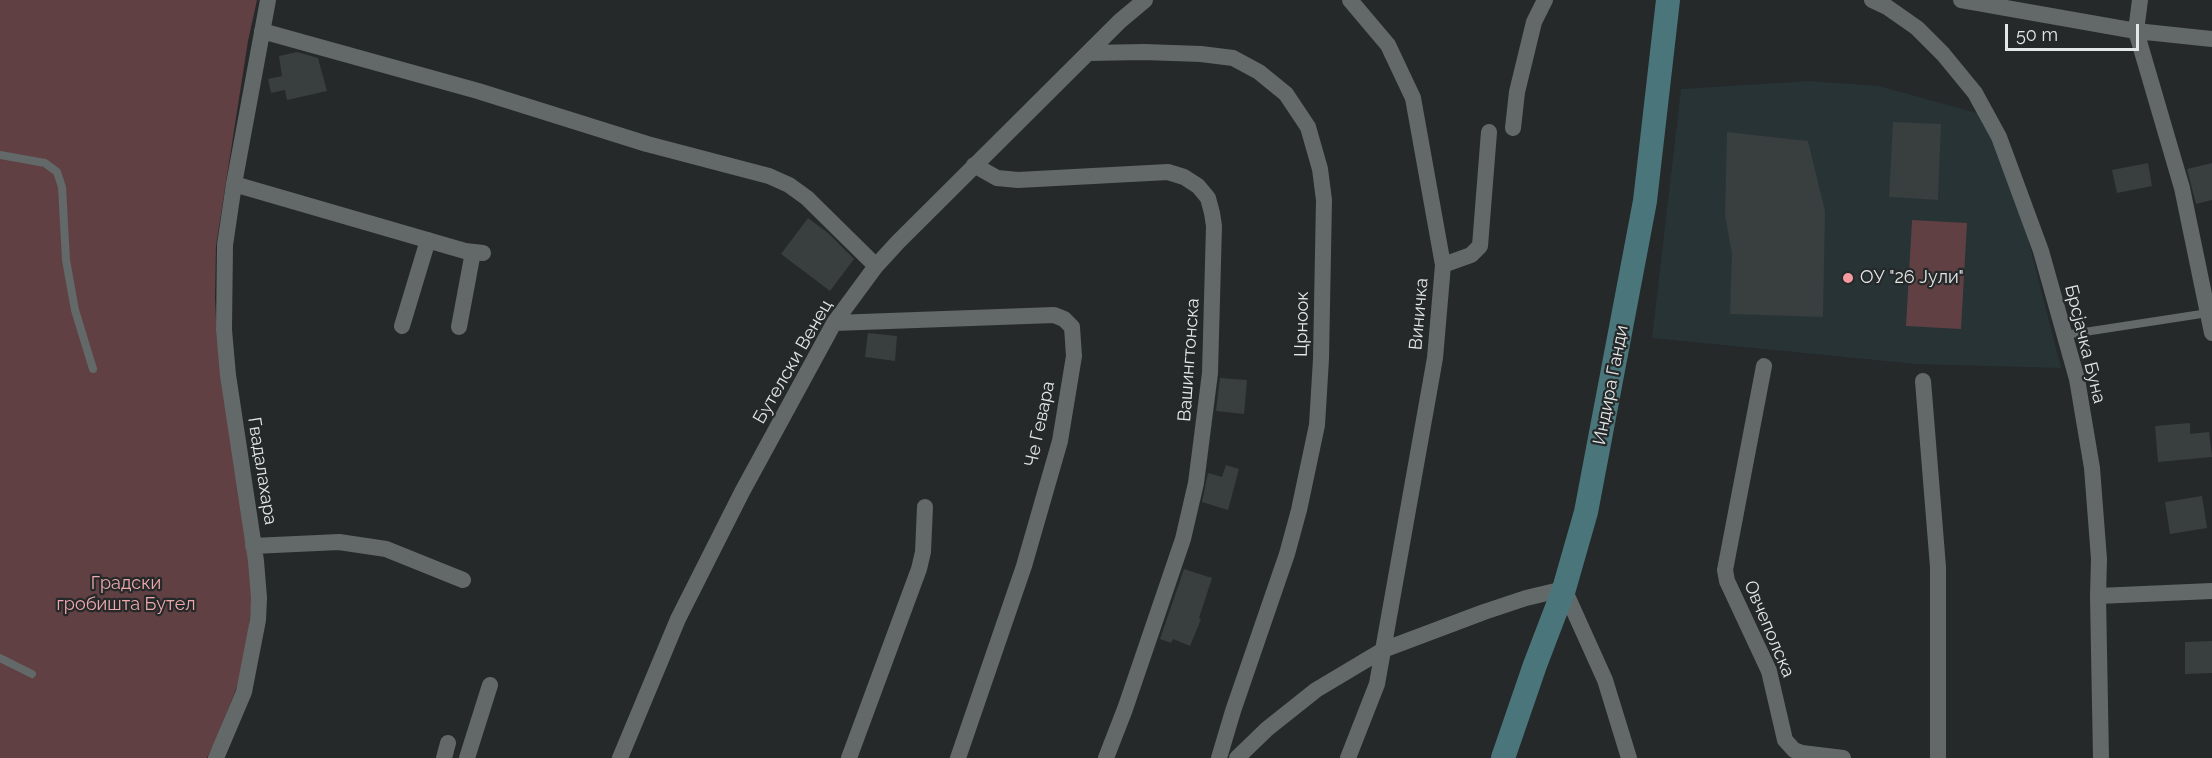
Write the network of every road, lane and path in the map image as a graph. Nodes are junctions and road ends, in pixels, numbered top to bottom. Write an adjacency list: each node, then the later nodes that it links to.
1 (268, 0): 10 (street, Гвадалахара)
2 (1145, 0): 13 (street, Бутелски Венец)
3 (1350, 0): 20 (street, Виничка)
4 (1545, 0): 14 (street)
5 (1668, 0): 34 (street, Индира Ганди)
6 (1872, 0): 27 (street, Брсјачка Буна)
7 (1961, 0): 9 (street)
8 (2140, 0): 11 (street)
9 (1985, 2): 11 (street)
10 (262, 30): 18 (street, Гвадалахара); 21 (street)
11 (2136, 31): 12 (street); 22 (street)
12 (2212, 39)
13 (1088, 53): 17 (street, Бутелски Венец); 47 (street, Црноок)
14 (1513, 128)
15 (1489, 132): 20 (street)
16 (0, 155): 29 (lane)
17 (974, 165): 21 (street, Бутелски Венец); 46 (street, Вашингтонска)
18 (234, 184): 19 (street); 32 (street, Гвадалахара)
19 (428, 240): 24 (street); 25 (street)
20 (1443, 265): 37 (street, Виничка)
21 (876, 266): 23 (street, Бутелски Венец)
22 (2209, 313): 26 (street); 27 (lane)
23 (834, 323): 43 (street, Бутелски Венец); 45 (street, Че Гевара)
24 (402, 326)
25 (459, 327)
26 (2212, 333)
27 (2065, 335): 36 (street, Брсјачка Буна)
28 (1764, 366): 52 (street, Овчеполска)
29 (93, 369)
30 (1923, 381): 53 (street)
31 (925, 507): 44 (street)
32 (254, 546): 33 (street); 41 (street, Гвадалахара)
33 (463, 580)
34 (1564, 589): 37 (street); 50 (street, Индира Ганди); 51 (street)
35 (2212, 591): 36 (street)
36 (2098, 596): 54 (street, Брсјачка Буна)
37 (1383, 650): 48 (street); 49 (street, Виничка)
38 (0, 658): 39 (lane)
39 (32, 674)
40 (490, 685): 42 (street)
41 (216, 758)
42 (467, 758)
43 (620, 758)
44 (849, 758)
45 (958, 758)
46 (1106, 758)
47 (1219, 758)
48 (1237, 758)
49 (1348, 758)
50 (1503, 758)
51 (1629, 758)
52 (1843, 758)
53 (1938, 758)
54 (2101, 758)

